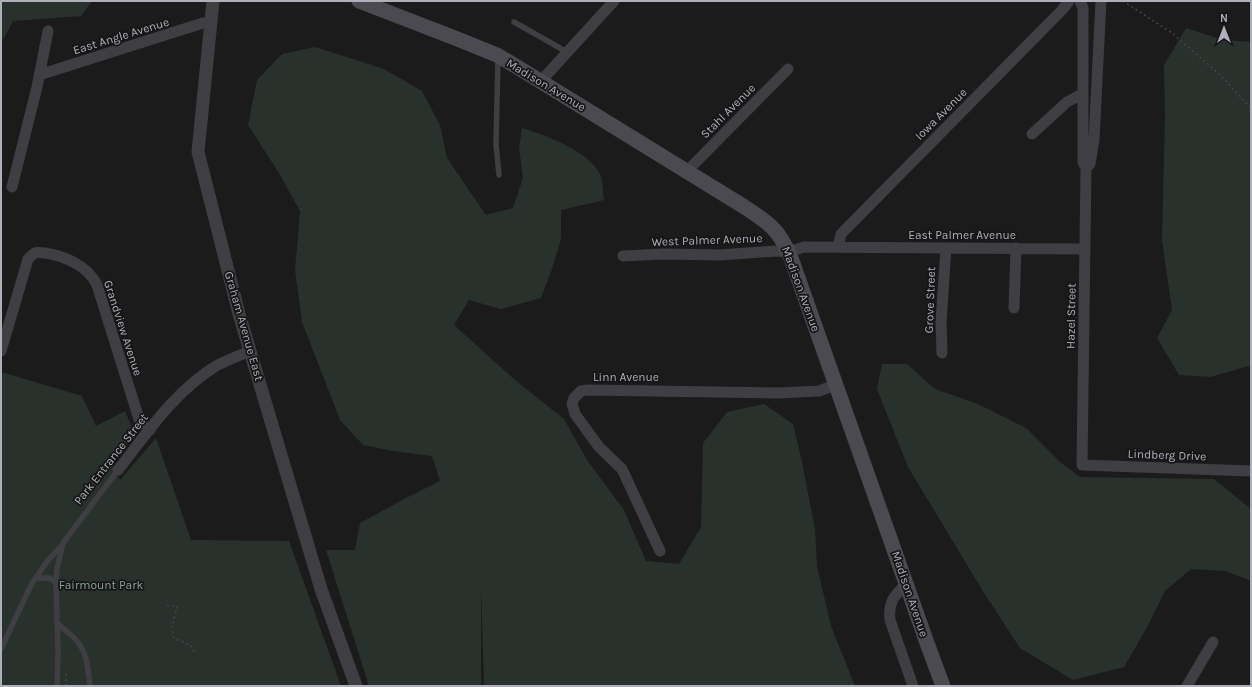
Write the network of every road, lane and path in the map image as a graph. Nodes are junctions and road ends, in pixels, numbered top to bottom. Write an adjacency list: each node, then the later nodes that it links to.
1 (213, 1): 9 (street, Graham Avenue East)
2 (359, 1): 12 (main road, Madison Avenue)
3 (614, 1): 11 (street)
4 (1069, 1): 23 (street, Iowa Avenue)
5 (1080, 1): 16 (street, Hazel Street)
6 (1101, 1): 19 (street, Hazel Street)
7 (1123, 1): 17 (path)
8 (514, 22): 11 (lane)
9 (210, 23): 14 (street, East Angle Avenue); 31 (street, Graham Avenue East)
10 (48, 31): 14 (street)
11 (567, 52): 15 (street)
12 (498, 56): 15 (main road, Madison Avenue); 21 (lane)
13 (788, 70): 20 (street, Stahl Avenue)
14 (39, 75): 22 (street)
15 (541, 81): 20 (main road, Madison Avenue)
16 (1082, 94): 18 (street); 19 (street, Hazel Street)
17 (1251, 108)
18 (1032, 134)
19 (1086, 168): 26 (street, Hazel Street)
20 (687, 171): 27 (main road, Madison Avenue)
21 (499, 176)
22 (12, 187)
23 (838, 247): 24 (street, East Palmer Avenue); 27 (street, West Palmer Avenue)
24 (946, 248): 25 (street, East Palmer Avenue); 32 (street, Grove Street)
25 (1016, 248): 26 (street, East Palmer Avenue); 29 (street)
26 (1085, 249): 35 (street, Hazel Street)
27 (789, 252): 28 (street, West Palmer Avenue); 33 (main road, Madison Avenue)
28 (623, 256)
29 (1014, 308)
30 (1, 351): 34 (street, Grandview Avenue)
31 (250, 351): 34 (street, Park Entrance Street); 50 (street, Graham Avenue East)
32 (942, 353)
33 (835, 385): 39 (street, Linn Avenue); 42 (main road, Madison Avenue)
34 (150, 430): 36 (street, Park Entrance Street)
35 (1082, 465): 37 (street, Lindberg Drive)
36 (118, 470): 38 (lane, Park Entrance Street)
37 (1251, 471)
38 (63, 543): 40 (lane); 41 (lane, Park Entrance Street)
39 (660, 551)
40 (36, 578): 41 (lane); 46 (lane)
41 (56, 583): 44 (lane, Park Entrance Street)
42 (906, 584): 51 (street); 52 (main road, Madison Avenue)
43 (167, 605): 47 (path)
44 (57, 623): 48 (lane, Park Entrance Street); 49 (lane)
45 (1213, 642): 53 (street)
46 (1, 649)
47 (194, 654)
48 (57, 686)
49 (90, 686)
50 (356, 686)
51 (913, 686)
52 (943, 686)
53 (1186, 686)

